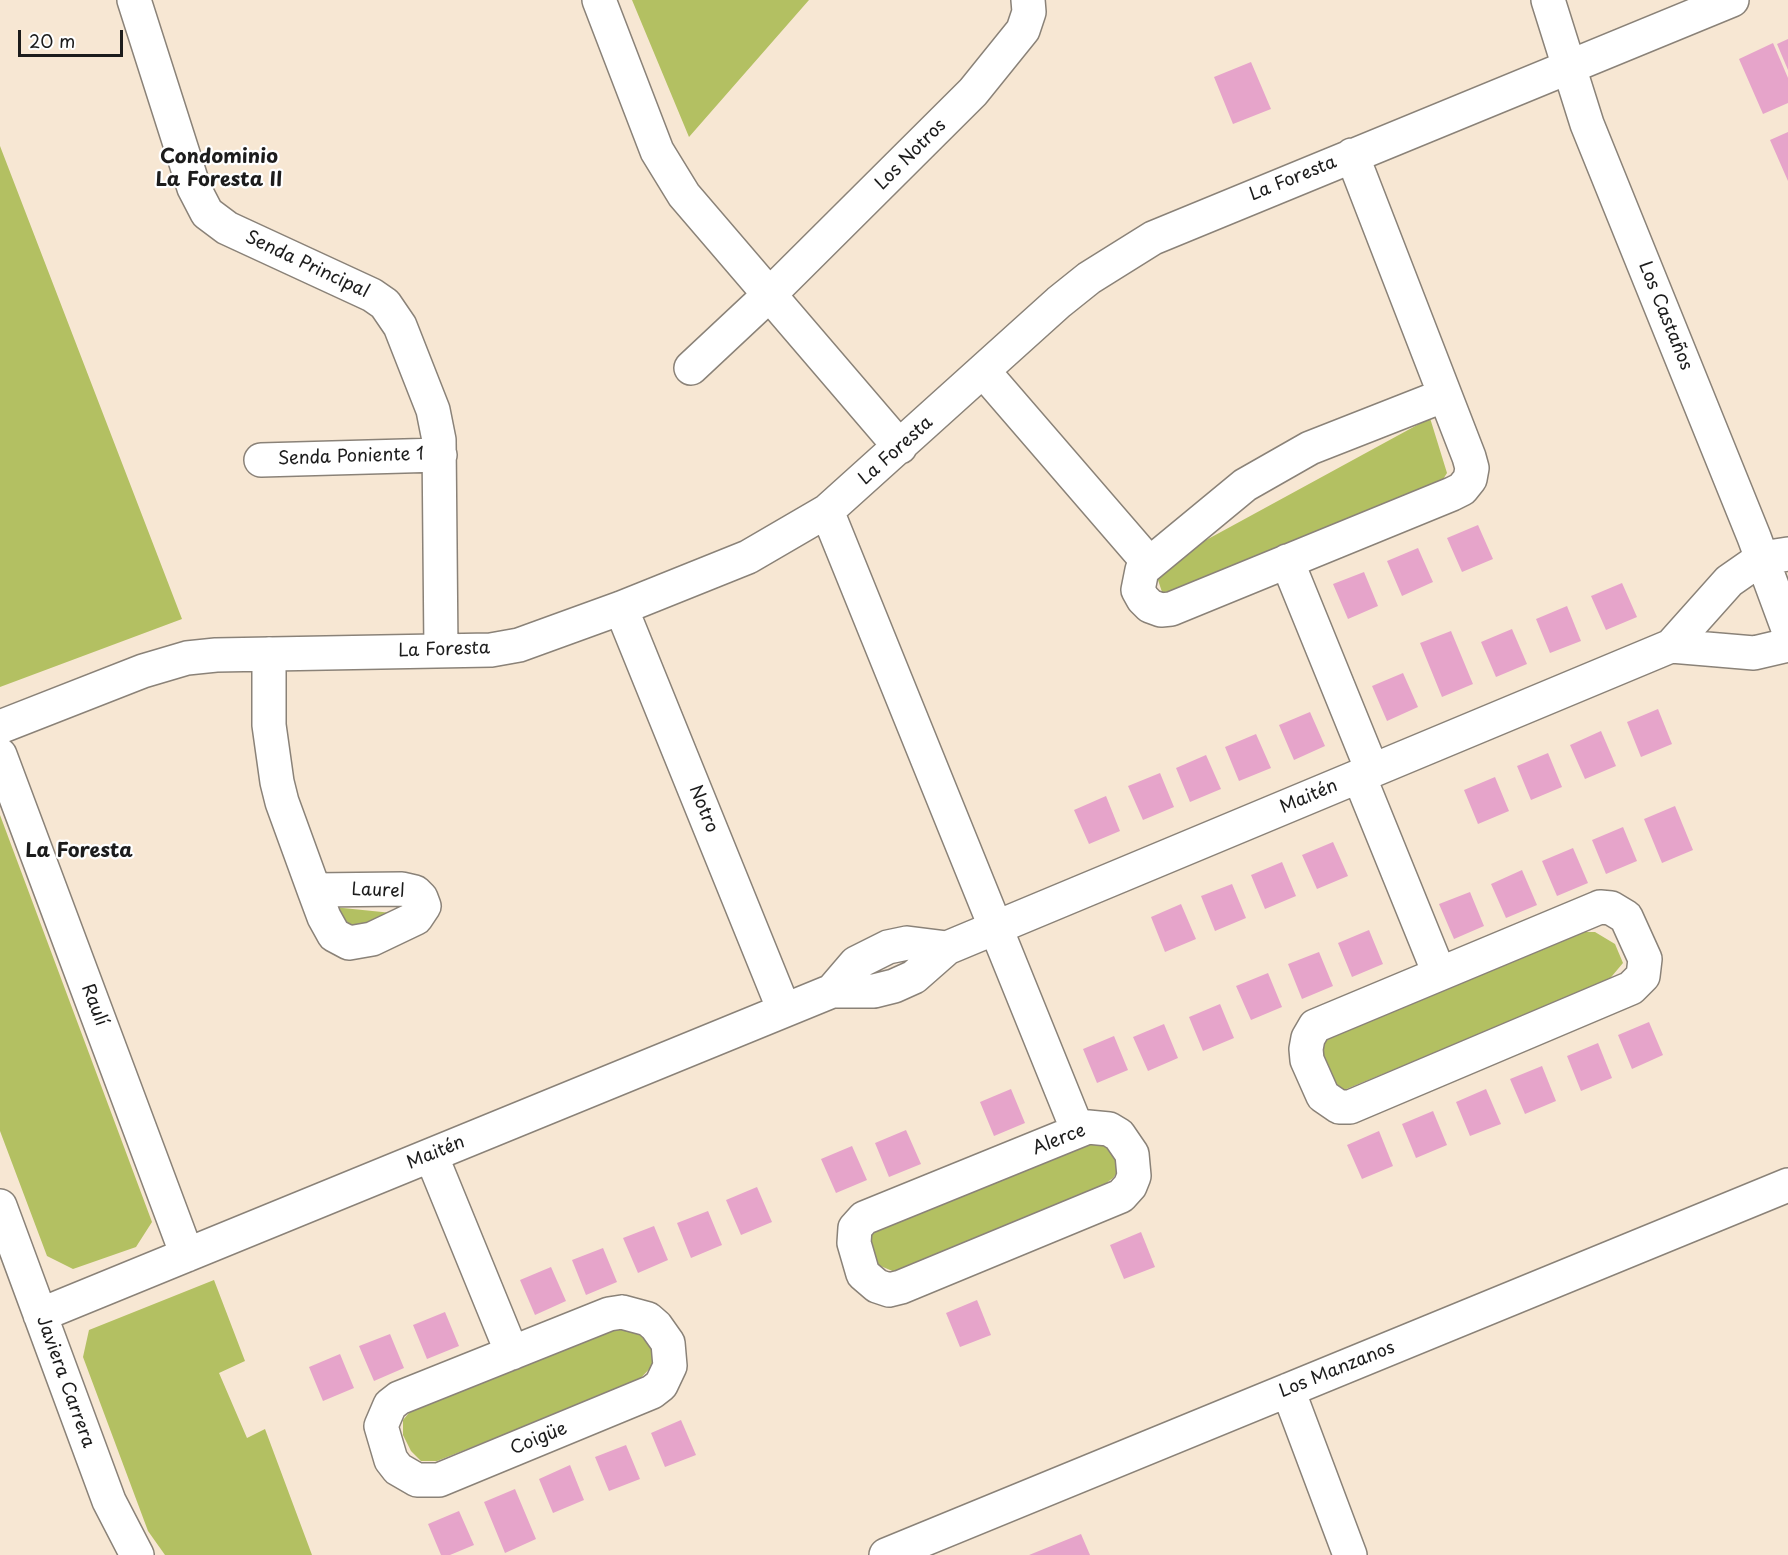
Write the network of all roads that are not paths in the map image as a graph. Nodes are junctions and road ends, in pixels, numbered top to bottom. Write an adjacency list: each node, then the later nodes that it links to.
1 (134, 0): 13 (street, Senda Principal)
2 (599, 0): 8 (street)
3 (1028, 0): 8 (street, Los Notros)
4 (1548, 0): 6 (street, Los Castaños)
5 (1732, 0): 6 (street, La Foresta)
6 (1570, 67): 7 (street, La Foresta); 16 (street, Los Castaños)
7 (1353, 155): 10 (street, La Foresta); 11 (street)
8 (769, 295): 9 (street, Los Notros); 12 (street)
9 (691, 368)
10 (984, 372): 12 (street, La Foresta); 18 (street)
11 (1445, 395): 17 (street); 18 (street)
12 (900, 447): 15 (street, La Foresta)
13 (440, 455): 14 (street, Senda Poniente 1); 23 (street, Senda Principal)
14 (261, 460)
15 (826, 511): 19 (street, La Foresta); 29 (street)
16 (1775, 556): 20 (street, Los Castaños); 22 (street, Maitén)
17 (1287, 561): 18 (street); 27 (street)
18 (1149, 563)
19 (621, 608): 23 (street, La Foresta); 31 (street, Notro)
20 (1788, 629)
21 (1788, 645): 22 (street, Maitén)
22 (1671, 646): 27 (street, Maitén)
23 (441, 651): 24 (street, La Foresta)
24 (268, 654): 25 (street, La Foresta); 28 (street)
25 (0, 727)
26 (0, 755): 36 (street, Raulí)
27 (1366, 773): 29 (street, Maitén); 30 (street)
28 (314, 890)
29 (996, 927): 31 (street, Maitén); 32 (street)
30 (1439, 973): 30 (street)
31 (784, 1010): 33 (street, Maitén)
32 (1078, 1131): 32 (street, Alerce)
33 (431, 1155): 36 (street, Maitén); 38 (street)
34 (1788, 1185): 39 (street, Los Manzanos)
35 (0, 1206): 37 (street, Javiera Carrera)
36 (188, 1255): 37 (street, Maitén)
37 (40, 1315): 40 (street, Javiera Carrera)
38 (512, 1353): 38 (street, Coigüe)
39 (1288, 1390): 41 (street, Los Manzanos); 42 (street)
40 (137, 1555)
41 (886, 1555)
42 (1350, 1555)

